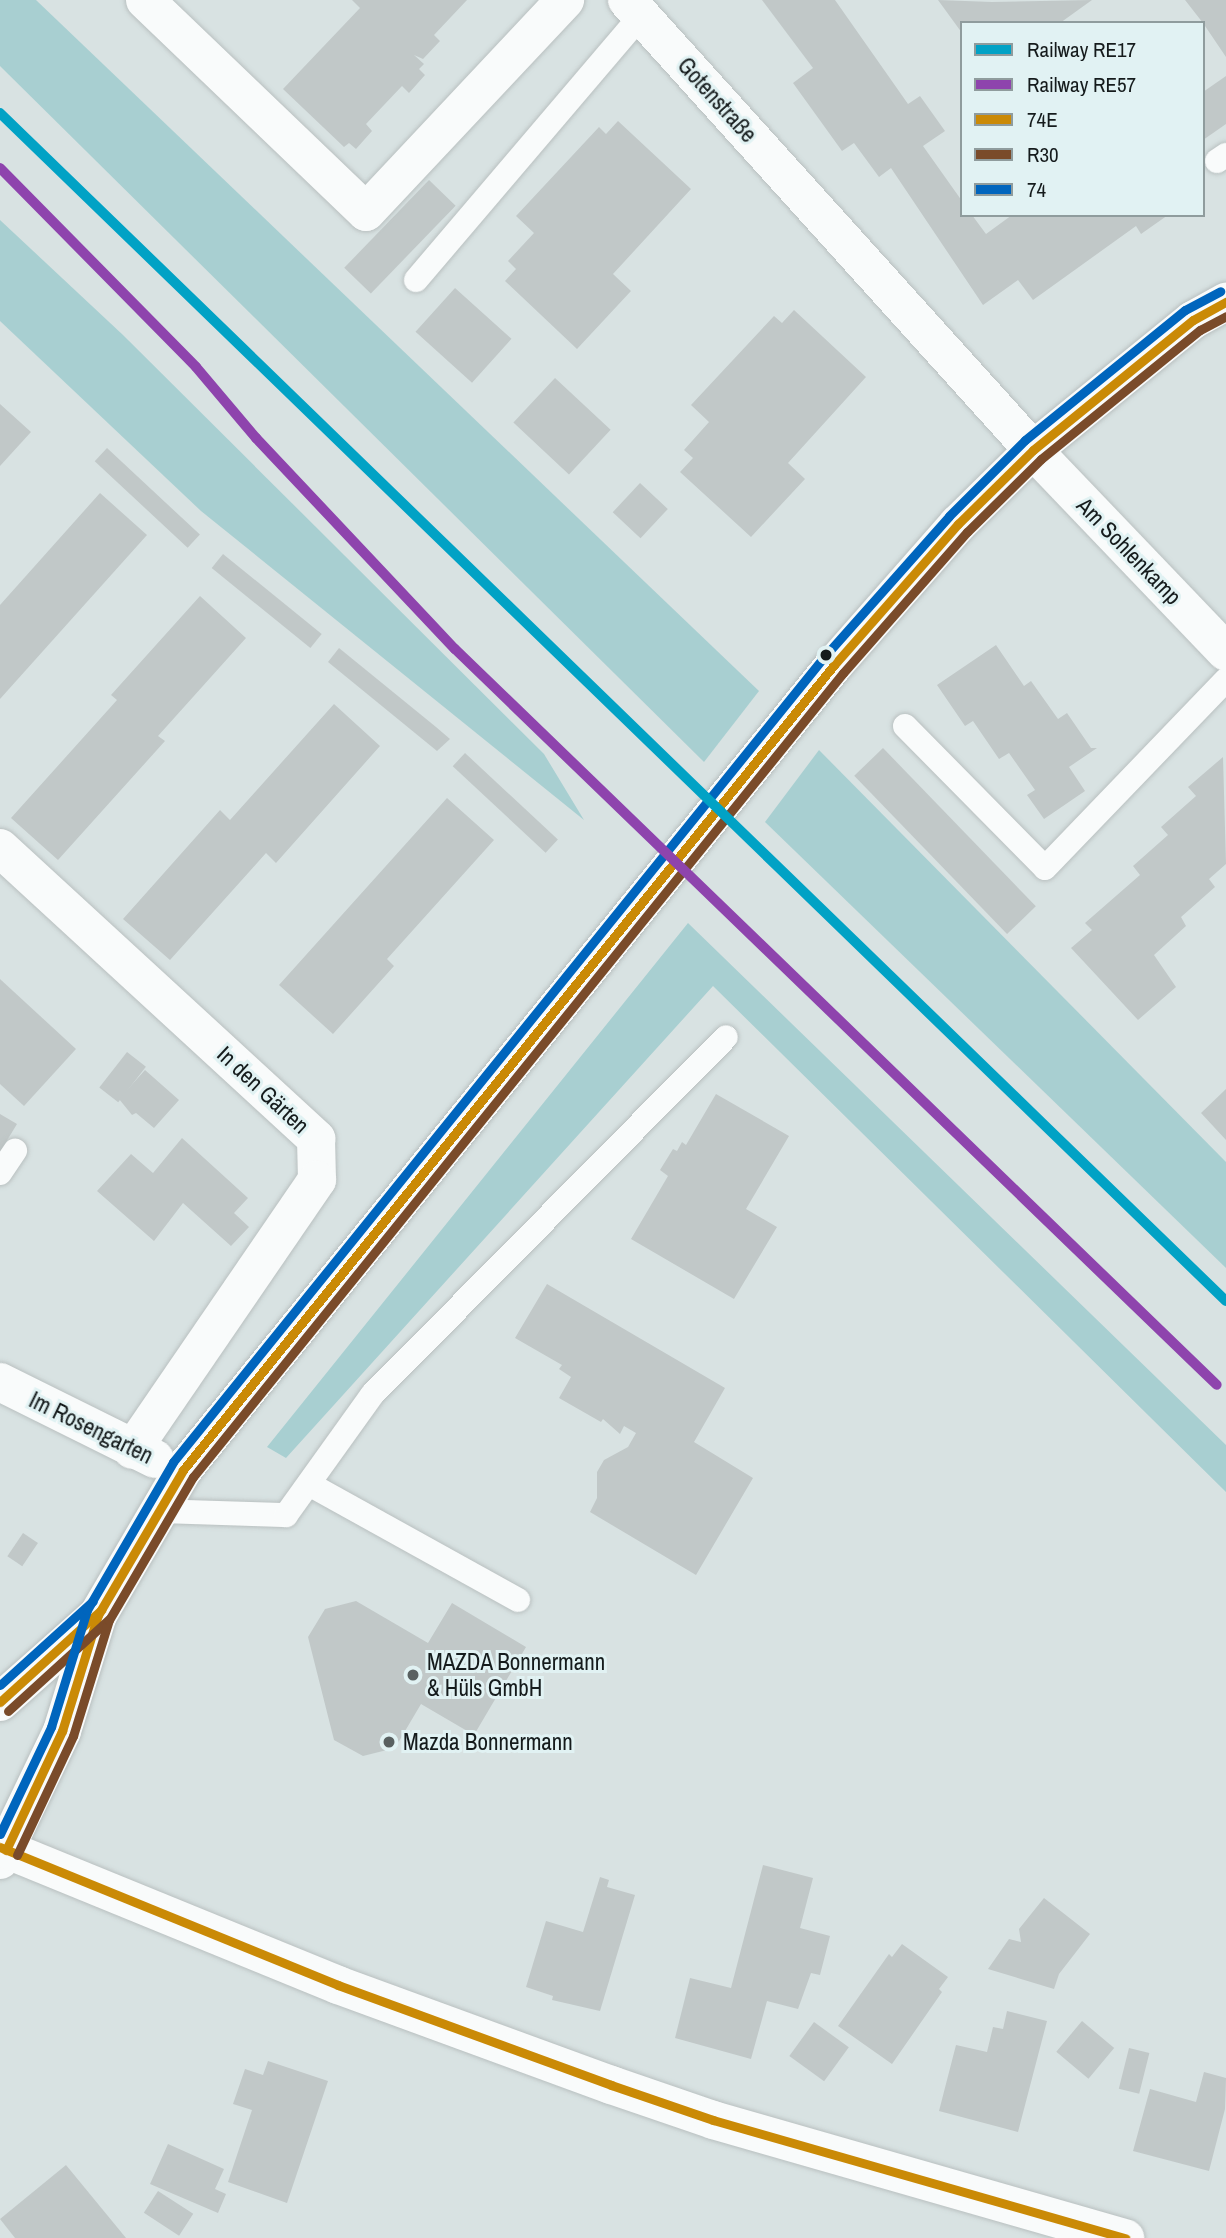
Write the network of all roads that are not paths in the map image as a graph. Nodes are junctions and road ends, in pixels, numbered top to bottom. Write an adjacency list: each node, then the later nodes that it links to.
1 (145, 0): 2 (street)
2 (565, 0)
3 (641, 5): 4 (lane); 6 (street, Gotenstraße)
4 (416, 280)
5 (1226, 302): 6 (street)
6 (1032, 450): 7 (street, Am Sohlenkamp); 16 (street)
7 (1226, 652)
8 (1226, 680): 9 (lane)
9 (905, 726)
10 (0, 848): 15 (street, In den Gärten)
11 (726, 1037): 17 (lane)
12 (15, 1152): 13 (lane)
13 (0, 1173)
14 (0, 1382): 15 (street, Im Rosengarten)
15 (132, 1450): 16 (street, Im Rosengarten)
16 (183, 1470): 18 (street)
17 (309, 1484): 18 (lane); 19 (lane)
18 (158, 1511): 20 (street)
19 (518, 1600)
20 (98, 1615): 21 (street); 22 (street)
21 (0, 1702)
22 (2, 1853): 23 (street)
23 (1125, 2238)

